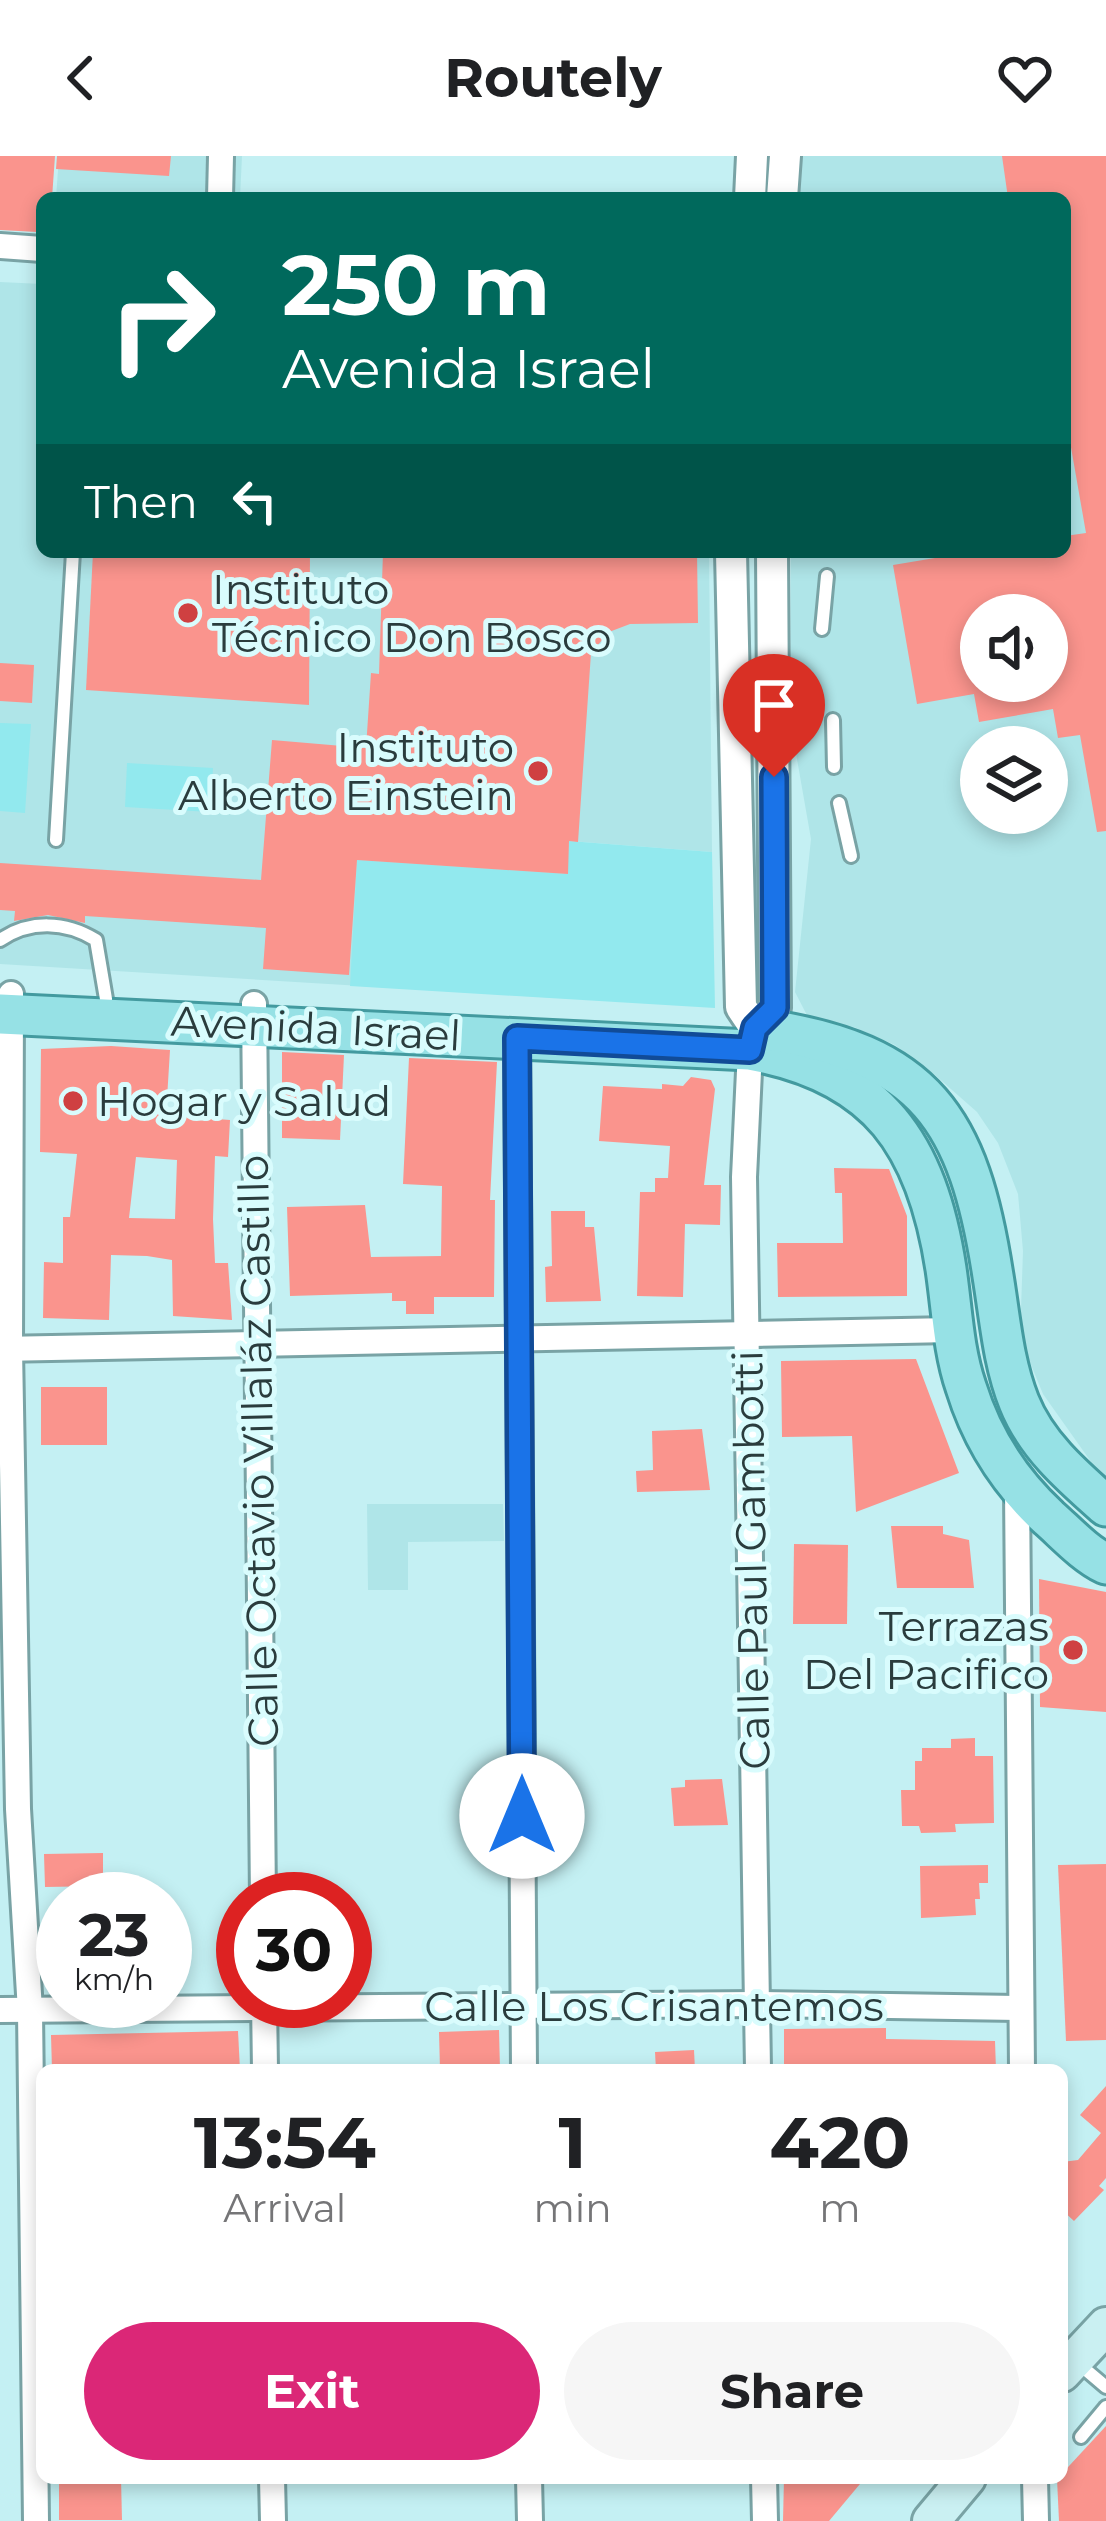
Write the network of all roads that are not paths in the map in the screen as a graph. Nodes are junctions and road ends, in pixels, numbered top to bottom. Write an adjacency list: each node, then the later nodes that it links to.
1 (221, 156): 4 (street)
2 (752, 156): 5 (street)
3 (785, 156): 6 (street)
4 (220, 192)
5 (750, 192)
6 (782, 192)
7 (0, 246): 8 (street)
8 (36, 249)
9 (74, 558): 17 (lane)
10 (731, 558): 20 (street)
11 (772, 558): 19 (street)
12 (827, 576): 13 (lane)
13 (822, 629)
14 (832, 720): 15 (lane)
15 (834, 767)
16 (839, 803): 18 (lane)
17 (56, 840)
18 (851, 856)
19 (774, 898): 20 (lane); 26 (street)
20 (738, 899): 26 (street)
21 (0, 940): 22 (lane)
22 (106, 999): 23 (main road, Avenida Israel); 24 (main road, Avenida Israel)
23 (5, 1004): 24 (main road, Avenida Israel); 31 (street)
24 (254, 1014): 25 (main road, Avenida Israel); 26 (main road, Avenida Israel); 30 (street, Calle Octavio Villaláz Castillo)
25 (517, 1038): 26 (main road, Avenida Israel); 29 (street)
26 (752, 1039): 27 (main road, Avenida Israel); 28 (street, Calle Paul Gambotti); 33 (main road, Avenida Israel)
27 (952, 1330): 28 (street); 32 (main road, Avenida Israel)
28 (749, 1335): 29 (street); 38 (street, Calle Paul Gambotti)
29 (519, 1342): 30 (street); 40 (street)
30 (256, 1343): 31 (street); 36 (street, Calle Octavio Villaláz Castillo)
31 (5, 1349): 35 (street)
32 (1017, 1489): 34 (main road, Avenida Israel); 41 (street)
33 (1106, 1506)
34 (1106, 1564)
35 (9, 1809): 43 (street)
36 (263, 1872)
37 (372, 2004): 40 (street, Calle Los Crisantemos)
38 (757, 2004): 40 (street, Calle Los Crisantemos); 41 (street, Calle Los Crisantemos); 47 (street, Calle Paul Gambotti)
39 (216, 2005): 43 (street, Calle Los Crisantemos)
40 (524, 2005): 46 (street)
41 (1020, 2008): 48 (street)
42 (0, 2010): 43 (street, Calle Los Crisantemos)
43 (29, 2011): 59 (street)
44 (264, 2028): 45 (street)
45 (265, 2064)
46 (524, 2064)
47 (758, 2064)
48 (1022, 2064)
49 (1106, 2326): 50 (main road)
50 (1068, 2367): 51 (lane)
51 (1106, 2386)
52 (1106, 2407): 53 (lane)
53 (1081, 2437)
54 (272, 2484): 60 (street)
55 (529, 2484): 61 (street)
56 (764, 2484): 62 (street)
57 (963, 2484): 63 (main road)
58 (1034, 2484): 64 (street)
59 (36, 2521)
60 (273, 2521)
61 (530, 2521)
62 (765, 2521)
63 (931, 2521)
64 (1035, 2521)

